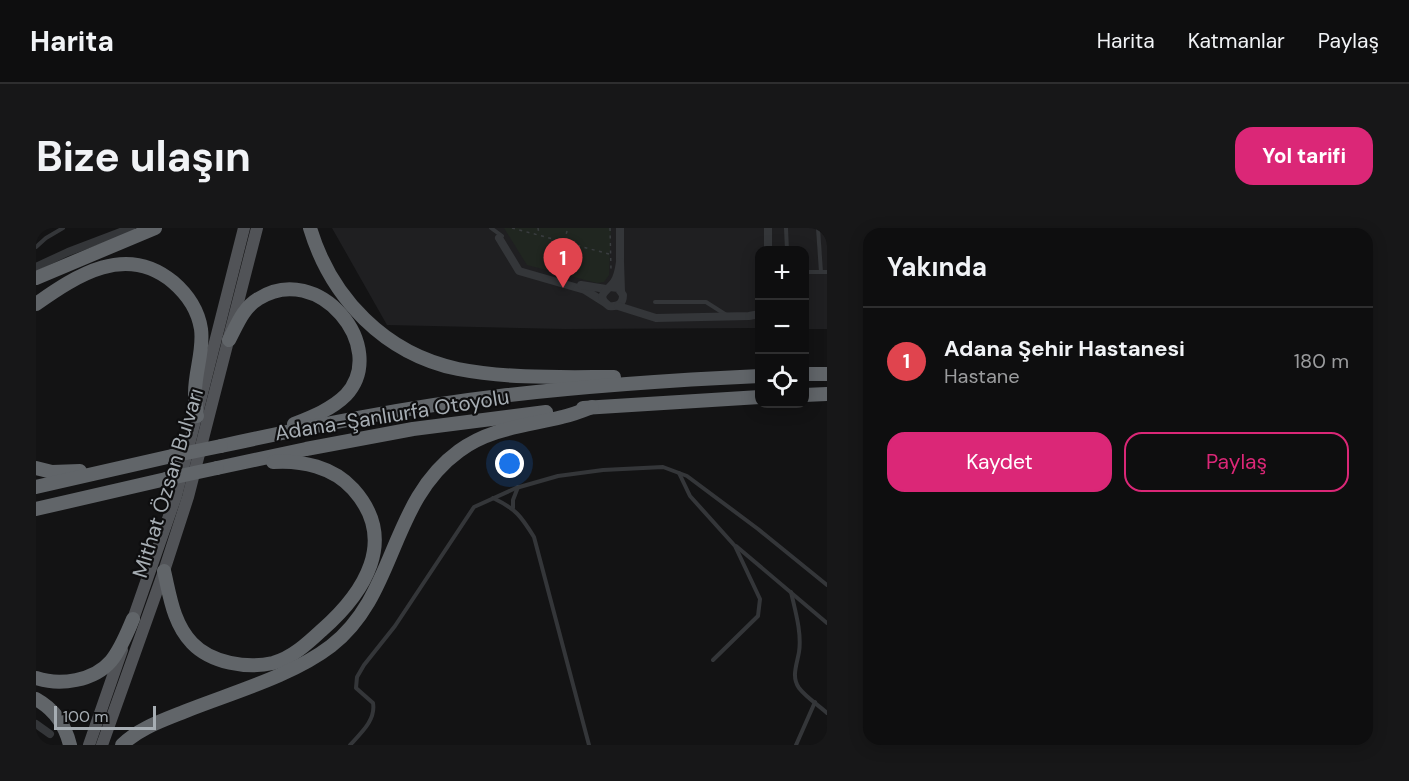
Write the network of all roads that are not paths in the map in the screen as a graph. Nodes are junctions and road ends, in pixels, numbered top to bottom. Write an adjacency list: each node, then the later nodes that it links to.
1 (63, 228): 15 (lane)
2 (131, 228): 17 (street)
3 (155, 228): 21 (highway)
4 (244, 228): 39 (main road, Mithat Özsan Bulvarı)
5 (257, 228): 30 (main road, Mithat Özsan Bulvarı)
6 (310, 228): 34 (highway)
7 (490, 228): 12 (lane)
8 (620, 228): 16 (street)
9 (768, 228): 13 (street)
10 (786, 228): 14 (lane)
11 (818, 228): 19 (lane)
12 (502, 236): 22 (street); 24 (street)
13 (768, 246)
14 (787, 246)
15 (36, 247)
16 (620, 262): 22 (street); 23 (street)
17 (36, 267)
18 (809, 272): 19 (lane)
19 (821, 272): 20 (lane)
20 (827, 272)
21 (36, 278)
22 (608, 288): 23 (street); 24 (street)
23 (621, 291): 27 (street)
24 (604, 302): 27 (street)
25 (655, 302): 29 (lane)
26 (36, 304): 39 (highway)
27 (618, 306): 29 (street)
28 (755, 314): 29 (street)
29 (730, 316)
30 (229, 340): 40 (highway); 53 (main road, Mithat Özsan Bulvarı)
31 (809, 374): 32 (highway)
32 (827, 374)
33 (755, 376): 34 (highway, Adana-Şanlıurfa Otoyolu)
34 (697, 379): 40 (highway, Adana-Şanlıurfa Otoyolu)
35 (827, 394): 36 (highway)
36 (809, 395)
37 (755, 397): 38 (highway, Adana-Şanlıurfa Otoyolu)
38 (592, 407): 41 (highway, Adana-Şanlıurfa Otoyolu); 69 (highway)
39 (197, 416): 56 (main road, Mithat Özsan Bulvarı)
40 (258, 438): 42 (highway, Adana-Şanlıurfa Otoyolu, bridge)
41 (223, 466): 48 (highway, Adana-Şanlıurfa Otoyolu, bridge); 53 (highway)
42 (124, 467): 43 (highway); 45 (highway, Adana-Şanlıurfa Otoyolu)
43 (36, 468)
44 (679, 472): 46 (lane); 52 (lane); 54 (lane)
45 (36, 487)
46 (518, 487): 47 (lane); 49 (lane)
47 (493, 498): 49 (lane); 70 (lane)
48 (64, 502): 50 (highway, Adana-Şanlıurfa Otoyolu); 51 (highway)
49 (513, 508): 71 (lane)
50 (36, 509)
51 (36, 519)
52 (735, 546): 55 (lane); 58 (lane)
53 (164, 571): 68 (main road, Mithat Özsan Bulvarı)
54 (827, 585)
55 (791, 592): 57 (lane); 61 (lane)
56 (134, 619): 59 (highway); 67 (main road, Mithat Özsan Bulvarı)
57 (827, 623)
58 (713, 660)
59 (36, 678)
60 (36, 699): 66 (highway)
61 (815, 702): 62 (lane); 65 (lane)
62 (827, 713)
63 (36, 724): 64 (street)
64 (50, 734)
65 (797, 744)
66 (70, 745)
67 (89, 745)
68 (102, 745)
69 (122, 745)
70 (350, 745)
71 (589, 745)

